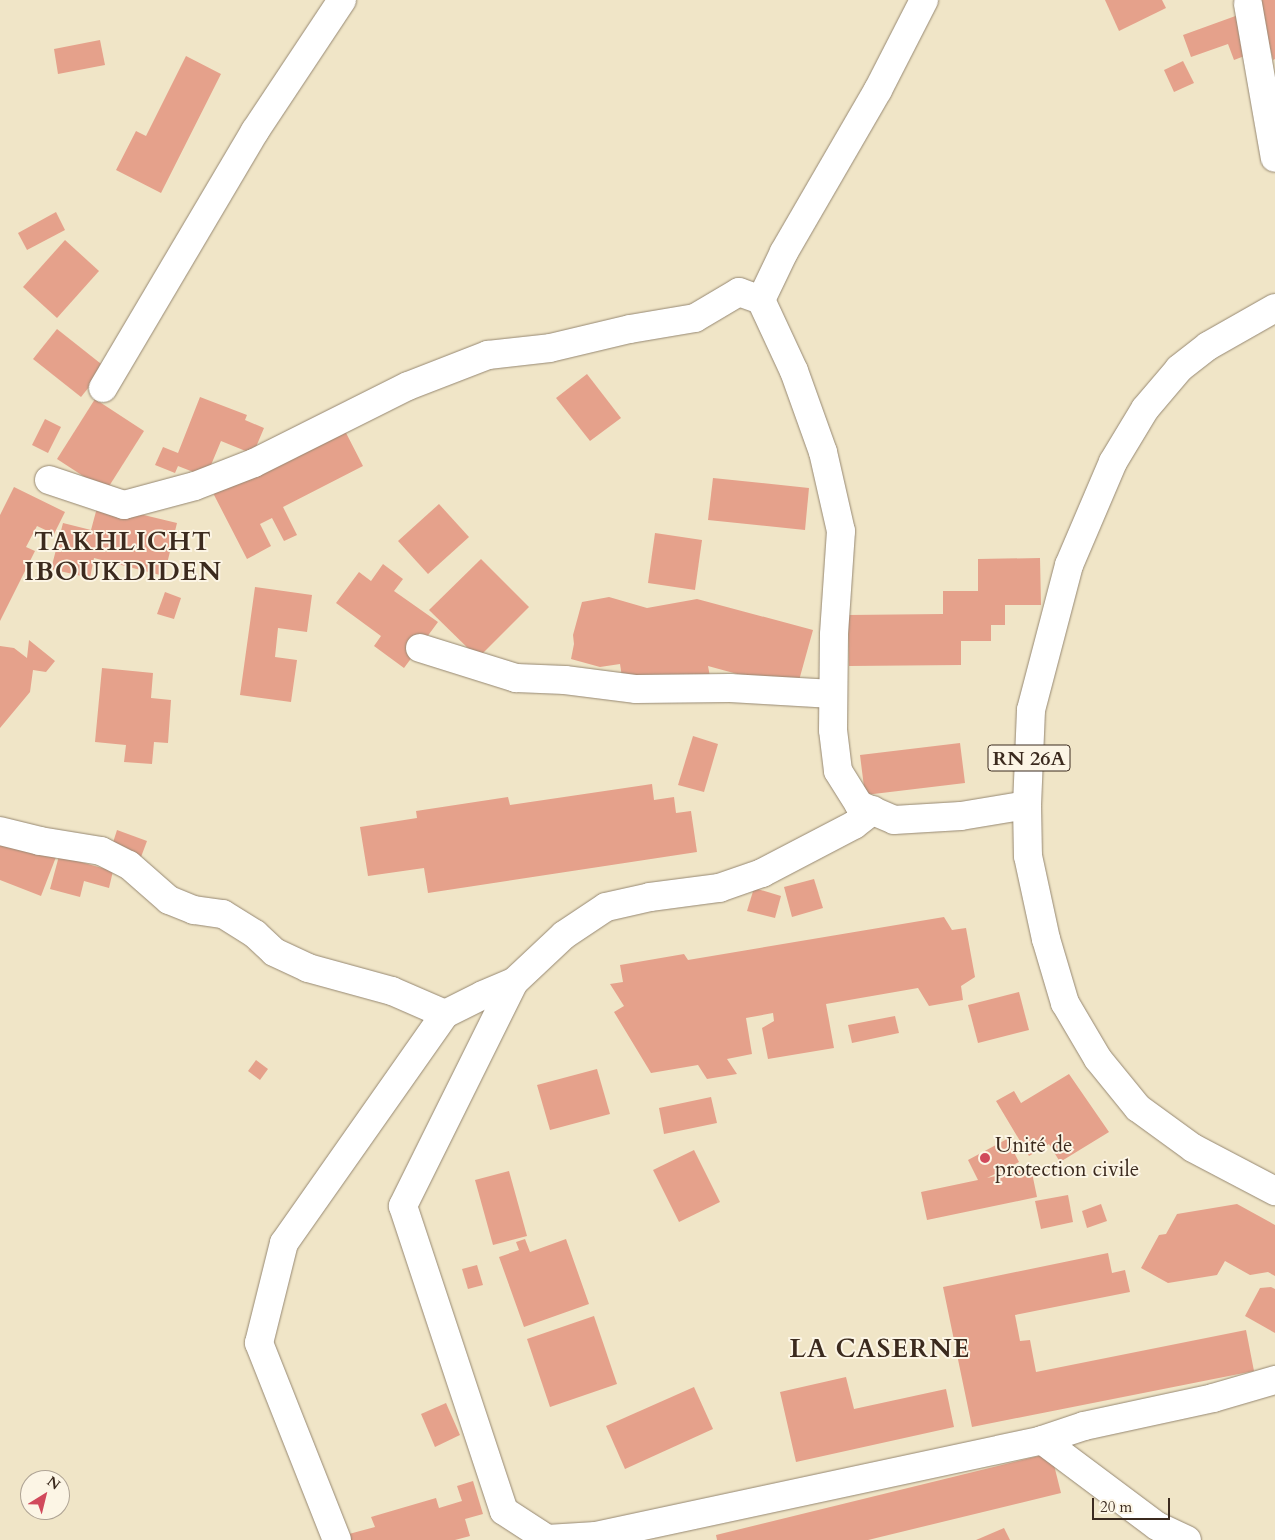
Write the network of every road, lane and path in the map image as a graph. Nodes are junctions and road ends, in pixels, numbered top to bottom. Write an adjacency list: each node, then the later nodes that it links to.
1 (342, 0): 7 (street)
2 (924, 0): 5 (street)
3 (1248, 4): 4 (street)
4 (1275, 158)
5 (761, 300): 8 (street); 10 (street)
6 (1275, 308): 11 (street, RN 26A)
7 (103, 388)
8 (48, 480)
9 (420, 648): 10 (street)
10 (833, 694): 12 (street)
11 (1027, 805): 12 (street); 16 (street, RN 26A)
12 (873, 810): 14 (street)
13 (0, 831): 15 (street)
14 (514, 982): 15 (street); 18 (street)
15 (445, 1014): 20 (street)
16 (1275, 1191)
17 (1275, 1380): 18 (street)
18 (1042, 1440): 19 (street)
19 (1152, 1533): 21 (street)
20 (337, 1540)
21 (1187, 1540)

